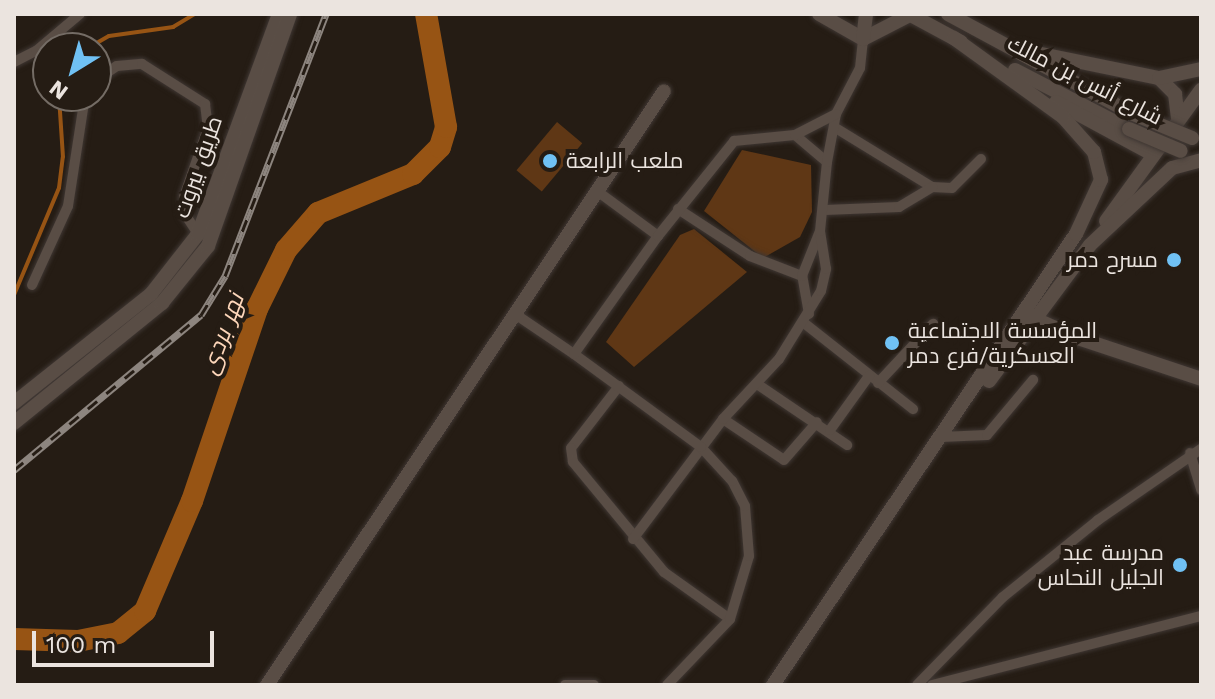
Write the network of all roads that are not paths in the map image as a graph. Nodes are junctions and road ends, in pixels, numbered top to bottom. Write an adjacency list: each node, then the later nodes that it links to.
1 (80, 14): 12 (street)
2 (279, 14): 34 (street, طريق بيروت)
3 (290, 14): 53 (street)
4 (819, 14): 10 (street)
5 (866, 14): 10 (street)
6 (909, 14): 9 (street, شارع أنس بن مالك); 10 (street)
7 (948, 14): 8 (street, شارع أنس بن مالك)
8 (963, 19): 11 (street, شارع أنس بن مالك)
9 (954, 38): 16 (street); 27 (street, شارع أنس بن مالك, bridge)
10 (863, 39): 20 (street)
11 (1002, 45): 15 (street); 24 (street, شارع أنس بن مالك, bridge)
12 (14, 62)
13 (112, 69): 34 (street)
14 (1201, 69): 15 (street)
15 (1159, 78): 21 (street)
16 (1021, 83): 25 (street); 40 (street)
17 (1201, 90): 21 (street)
18 (664, 91): 30 (street)
19 (83, 112): 38 (street)
20 (836, 114): 22 (street); 23 (street)
21 (1178, 118): 25 (street)
22 (834, 127): 28 (street); 29 (street)
23 (795, 135): 28 (street); 31 (street)
24 (1197, 139)
25 (1154, 155): 36 (street)
26 (981, 159): 29 (street)
27 (1201, 159): 36 (street)
28 (827, 162): 32 (street)
29 (932, 187): 32 (street)
30 (597, 191): 35 (street); 39 (street)
31 (678, 209): 35 (street); 37 (street)
32 (825, 210): 33 (street)
33 (820, 231): 37 (street); 41 (street)
34 (198, 234): 49 (street, طريق بيروت)
35 (658, 236): 43 (street)
36 (1090, 245): 40 (street)
37 (802, 276): 41 (street)
38 (32, 285)
39 (515, 314): 43 (street); 63 (street)
40 (1029, 316): 44 (street); 55 (street)
41 (807, 318): 45 (street); 47 (street)
42 (933, 324): 45 (street)
43 (574, 354): 48 (street)
44 (1201, 379)
45 (873, 380): 50 (street); 54 (street)
46 (1033, 380): 55 (street)
47 (757, 384): 51 (street); 52 (street)
48 (619, 386): 57 (street); 60 (street)
49 (14, 403)
50 (913, 409)
51 (723, 419): 52 (street); 57 (street)
52 (817, 422): 54 (street)
53 (14, 423)
54 (830, 430): 56 (street)
55 (941, 437): 67 (street)
56 (847, 445)
57 (701, 447): 60 (street); 62 (street)
58 (1195, 451): 59 (street); 68 (street)
59 (1201, 490)
60 (633, 539): 62 (street)
61 (1201, 616): 69 (street)
62 (730, 619): 66 (street)
63 (267, 685)
64 (565, 685): 65 (street)
65 (594, 685)
66 (667, 685)
67 (773, 685)
68 (917, 685)
69 (932, 685)

